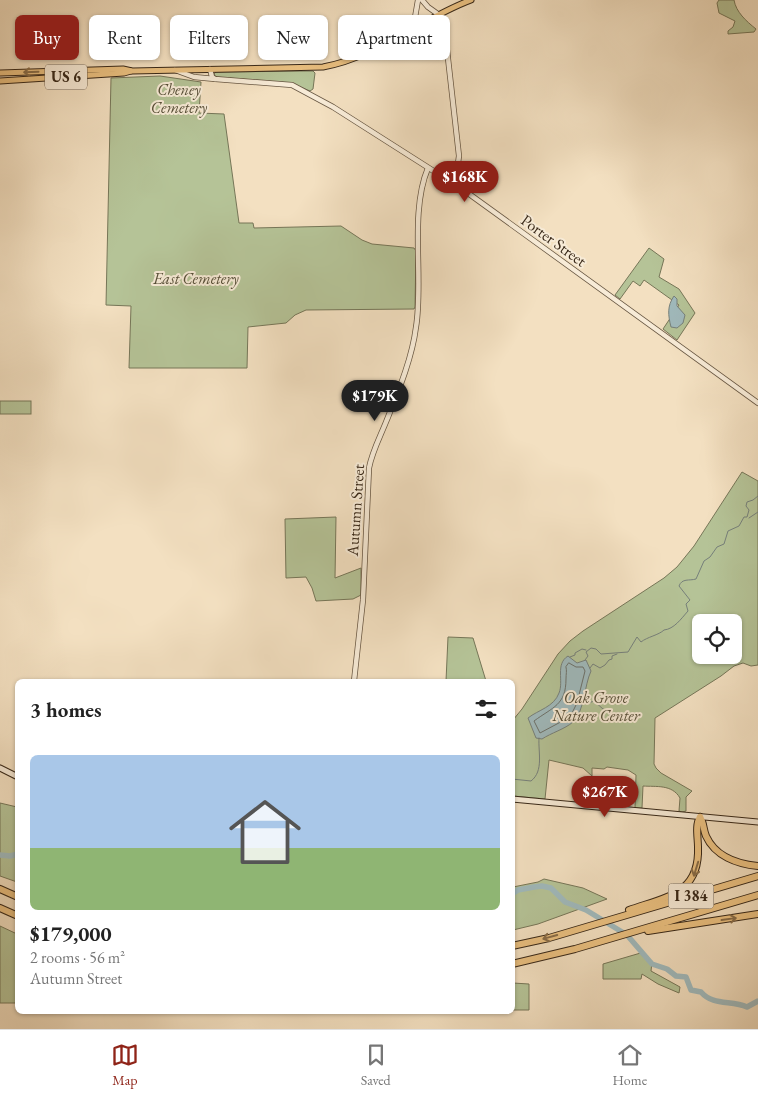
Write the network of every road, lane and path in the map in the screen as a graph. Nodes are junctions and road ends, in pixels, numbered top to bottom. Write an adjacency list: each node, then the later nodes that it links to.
1 (420, 0): 3 (street); 4 (street)
2 (470, 0): 3 (main road, US 6)
3 (439, 14): 12 (street)
4 (416, 15)
5 (347, 60): 7 (main road, US 6)
6 (174, 69): 7 (main road, US 6); 8 (main road, US 6); 10 (street, Porter Street)
7 (210, 69): 10 (street)
8 (132, 71): 9 (main road, US 6, one-way to 9); 11 (main road, US 6)
9 (0, 73)
10 (215, 79): 13 (street, Porter Street)
11 (0, 81)
12 (459, 165): 14 (street); 15 (street)
13 (428, 168): 14 (street, Porter Street); 17 (street, Autumn Street)
14 (435, 172): 15 (street, Porter Street)
15 (455, 184): 16 (street, Porter Street)
16 (758, 403)
17 (354, 679)
18 (0, 768): 19 (main road)
19 (15, 776)
20 (515, 799): 21 (main road)
21 (700, 817): 22 (main road); 23 (highway); 31 (highway, one-way to 31)
22 (758, 822)
23 (758, 866)
24 (758, 876): 31 (highway, I 384)
25 (0, 889): 27 (highway)
26 (758, 895): 32 (highway, I 384)
27 (15, 896)
28 (0, 908): 30 (highway)
29 (758, 914): 32 (highway, one-way to 29)
30 (15, 915)
31 (621, 915): 33 (highway, one-way to 33)
32 (644, 930): 34 (highway)
33 (515, 945)
34 (515, 963)

